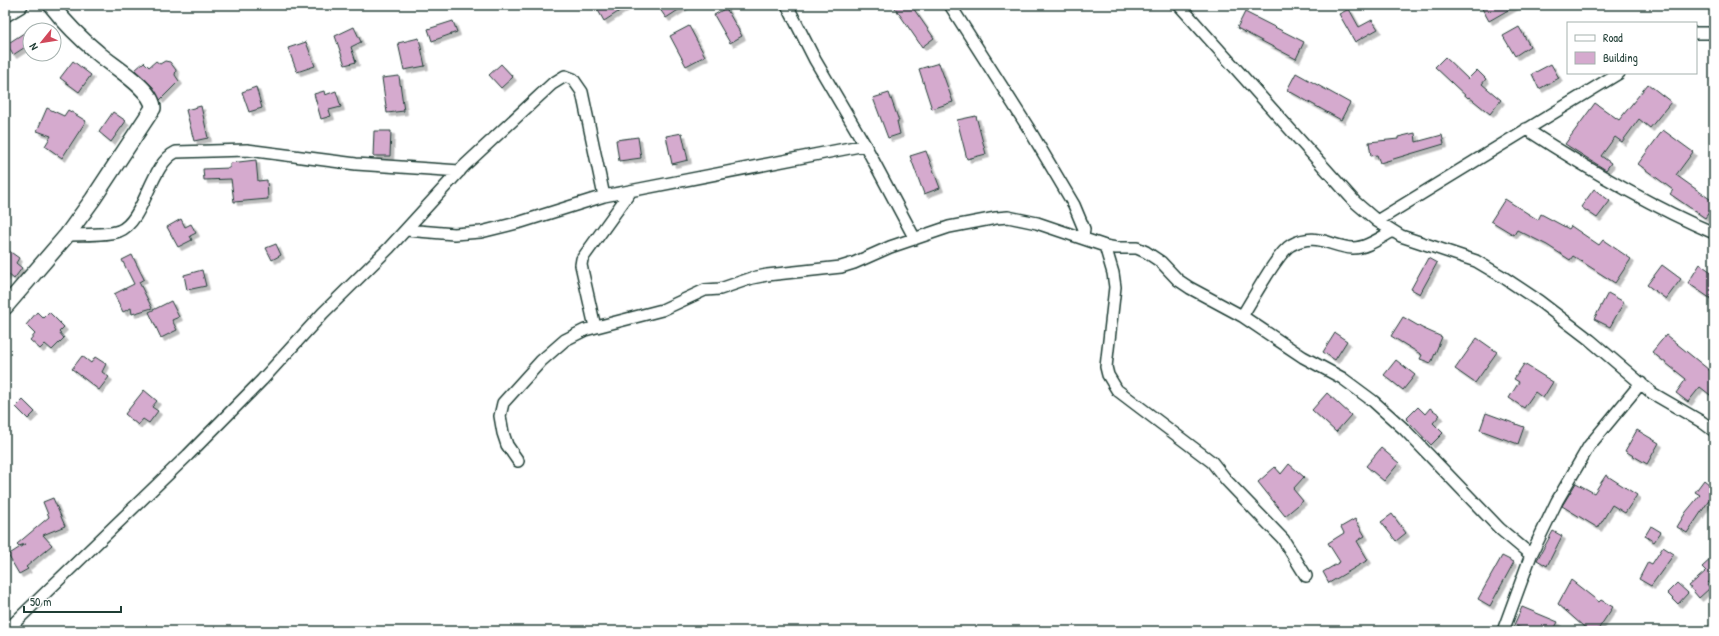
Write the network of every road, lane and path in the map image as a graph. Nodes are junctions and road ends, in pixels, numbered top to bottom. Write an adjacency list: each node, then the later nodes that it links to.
1 (20, 5): 6 (street)
2 (51, 5): 19 (street)
3 (787, 5): 11 (street)
4 (950, 5): 20 (street)
5 (1179, 5): 15 (street)
6 (5, 14)
7 (1714, 33): 8 (street)
8 (1697, 34)
9 (1617, 74): 10 (street)
10 (1526, 129): 15 (street); 18 (street)
11 (865, 145): 13 (street); 21 (street)
12 (460, 171): 14 (street); 16 (street); 19 (street)
13 (631, 191): 14 (street); 25 (street)
14 (604, 196): 16 (street)
15 (1377, 221): 17 (street)
16 (406, 230): 31 (street)
17 (1393, 231): 24 (street); 26 (street)
18 (1714, 233)
19 (67, 235): 23 (street)
20 (1083, 238): 21 (street); 22 (street)
21 (915, 239): 25 (street)
22 (1105, 246): 24 (street); 30 (street)
23 (5, 307)
24 (1242, 316): 29 (street)
25 (595, 327): 28 (street)
26 (1641, 384): 27 (street); 29 (street)
27 (1714, 431)
28 (518, 461)
29 (1531, 555): 32 (street)
30 (1306, 576)
31 (6, 631)
32 (1503, 631)

